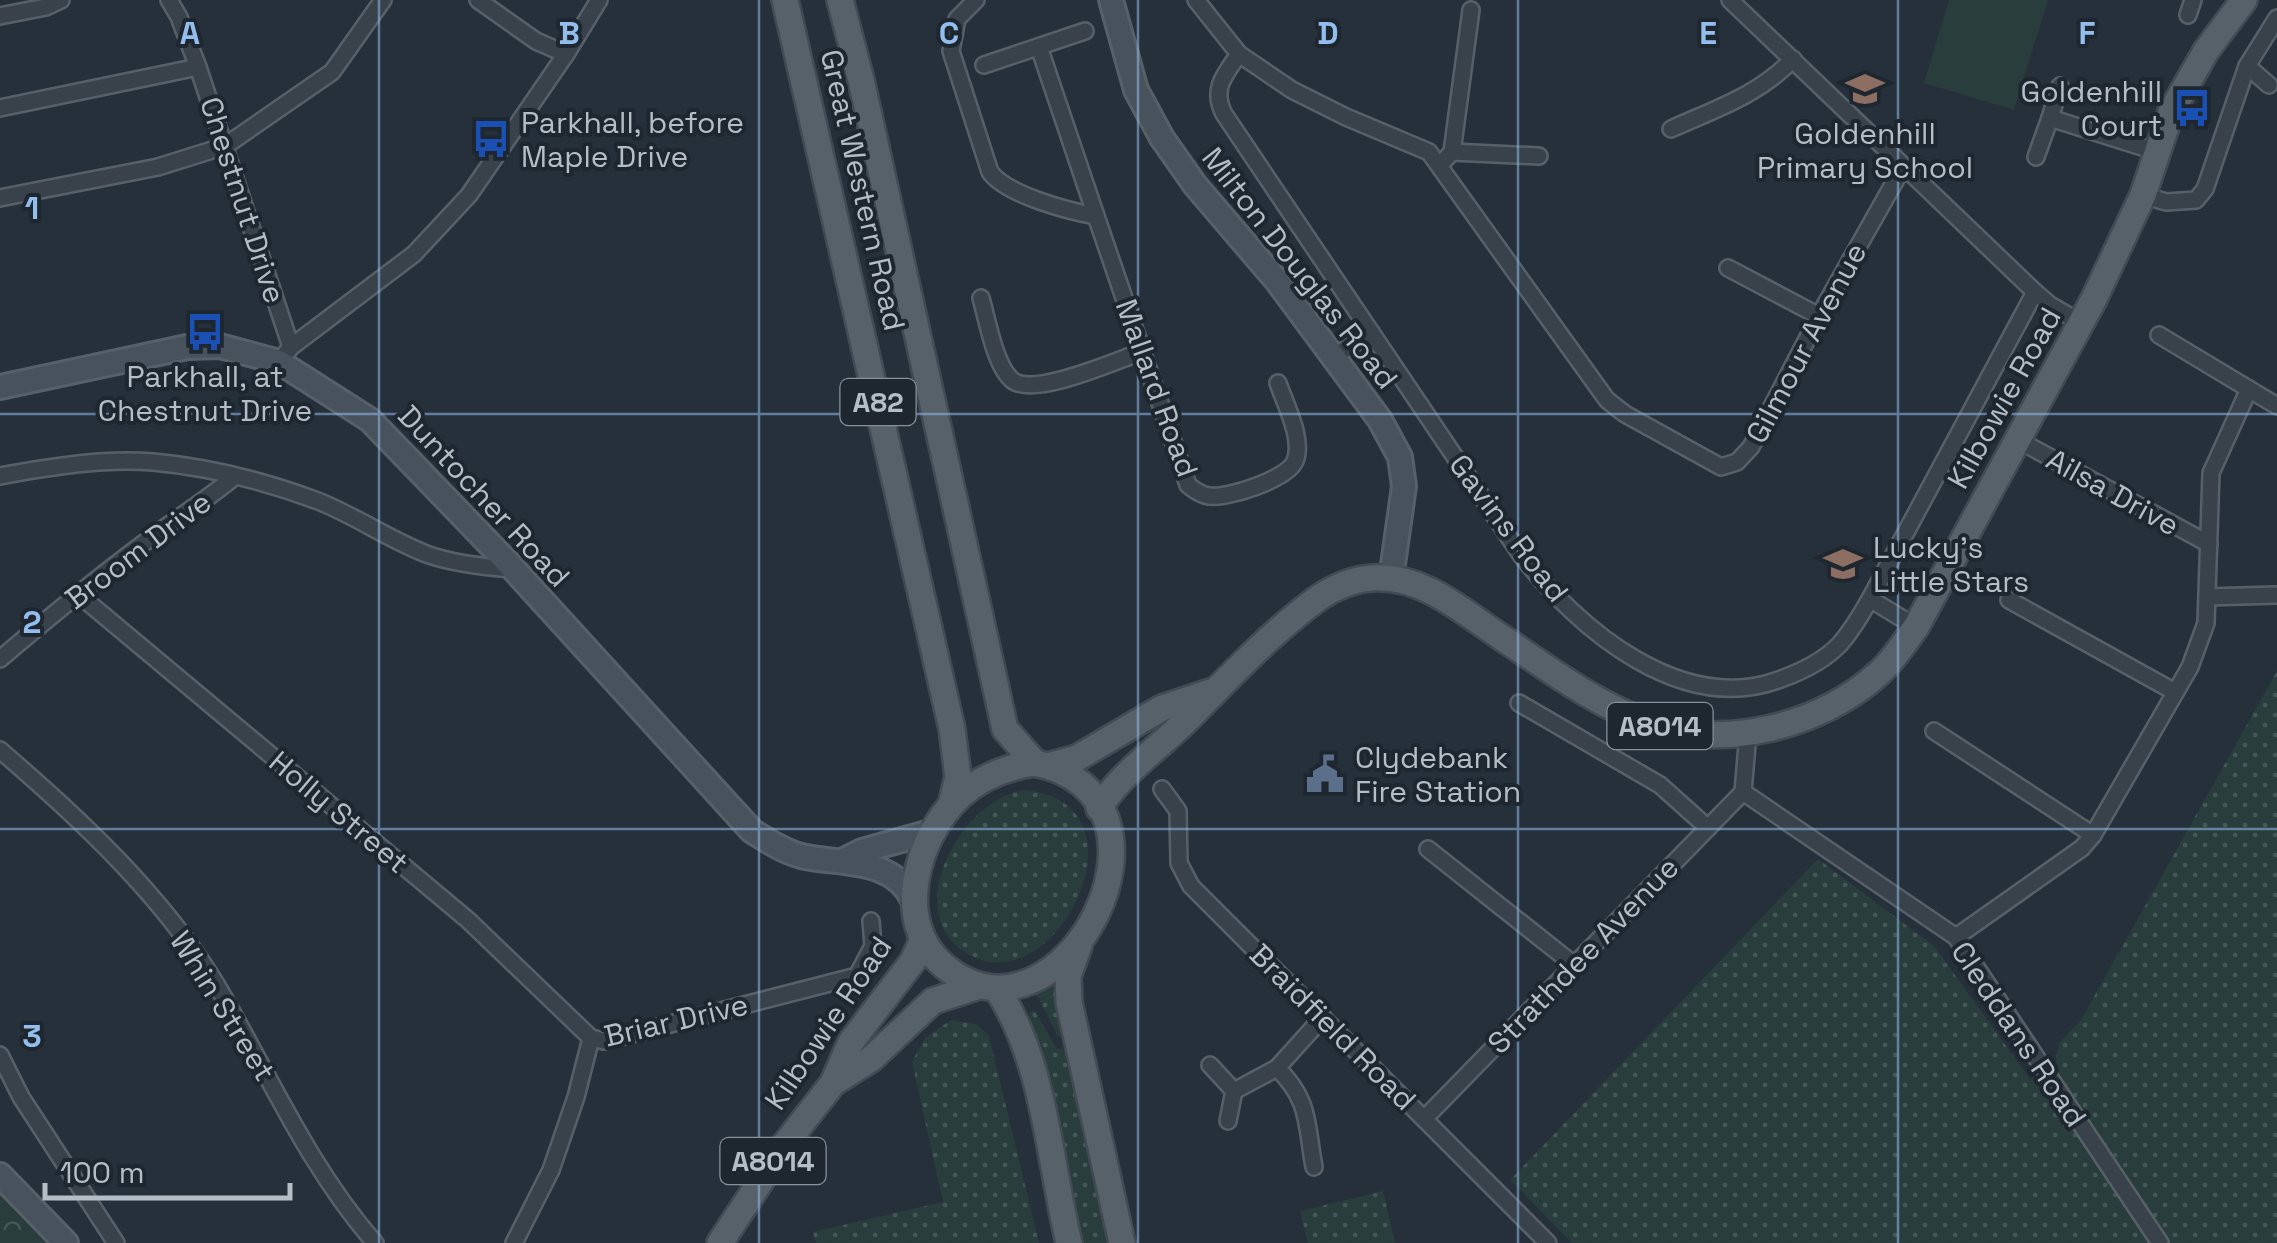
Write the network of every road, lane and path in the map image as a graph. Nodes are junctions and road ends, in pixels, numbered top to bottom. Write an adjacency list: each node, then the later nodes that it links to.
1 (61, 0): 14 (street)
2 (168, 0): 23 (street, Chestnut Drive)
3 (383, 0): 29 (street)
4 (478, 0): 18 (street)
5 (598, 0): 18 (street)
6 (785, 0): 75 (main road, Great Western Road / A82)
7 (840, 0): 72 (main road, Great Western Road / A82)
8 (1111, 0): 48 (main road, Milton Douglas Road)
9 (1196, 0): 19 (street, Gilmour Avenue)
10 (1730, 0): 20 (street)
11 (2244, 0): 31 (main road, Kilbowie Road / A8014)
12 (965, 3): 38 (street)
13 (1471, 10): 30 (street)
14 (0, 16)
15 (2277, 18): 22 (street)
16 (1085, 31): 17 (street)
17 (1039, 46): 21 (street); 38 (street, Mallard Road)
18 (566, 54): 47 (street)
19 (1239, 54): 35 (street, Gilmour Avenue); 44 (street, Gavins Road)
20 (1793, 59): 28 (street); 34 (street)
21 (984, 65)
22 (2248, 66): 24 (street); 36 (street)
23 (198, 67): 26 (street); 29 (street, Chestnut Drive)
24 (2270, 85)
25 (2060, 86): 27 (street)
26 (0, 108)
27 (2050, 118): 31 (street); 33 (street)
28 (1671, 129)
29 (225, 146): 37 (street); 47 (street, Chestnut Drive)
30 (1452, 152): 32 (street); 35 (street)
31 (2158, 152): 36 (main road, Kilbowie Road / A8014)
32 (1540, 156)
33 (2036, 158)
34 (1903, 167): 40 (street); 42 (street, Gilmour Avenue)
35 (1445, 172): 42 (street, Gilmour Avenue)
36 (2144, 195): 43 (main road, Kilbowie Road / A8014)
37 (0, 198)
38 (1096, 216): 46 (street, Mallard Road)
39 (1728, 268): 42 (street)
40 (2035, 292): 43 (street); 62 (street, Gavins Road)
41 (981, 298): 46 (street)
42 (1819, 316)
43 (2082, 323): 53 (main road, Kilbowie Road / A8014)
44 (1371, 332): 48 (street); 62 (street, Gavins Road)
45 (2159, 334): 51 (street)
46 (1141, 352): 49 (street, Mallard Road)
47 (285, 354): 50 (main road, Duntocher Road); 57 (main road, Duntocher Road)
48 (1334, 357): 58 (main road, Milton Douglas Road)
49 (1278, 383)
50 (0, 387)
51 (2249, 389): 52 (street); 56 (street)
52 (2277, 406)
53 (2018, 440): 56 (street, Ailsa Drive); 64 (main road, Kilbowie Road / A8014)
54 (0, 476): 55 (street)
55 (234, 477): 57 (street, Broom Drive); 59 (street, Broom Drive)
56 (2208, 544): 61 (street)
57 (512, 568): 81 (main road, Duntocher Road)
58 (1391, 579): 66 (main road, Kilbowie Road / A8014); 70 (main road, Kilbowie Road / A8014)
59 (78, 594): 65 (street, Broom Drive); 90 (street, Holly Street)
60 (2277, 595): 61 (street)
61 (2207, 598): 67 (street)
62 (1870, 599): 64 (street)
63 (2009, 600): 67 (street)
64 (1916, 628): 70 (main road, Kilbowie Road / A8014)
65 (0, 659)
66 (1210, 692): 72 (main road, Kilbowie Road / A8014); 76 (main road, Kilbowie Road / A8014)
67 (2176, 692): 79 (street)
68 (1518, 702): 77 (street)
69 (1934, 731): 79 (street)
70 (1748, 733): 74 (street)
71 (0, 750): 102 (street, Whin Street)
72 (1042, 764): 75 (main road); 76 (main road, A82)
73 (1162, 789): 89 (street, Braidfield Road)
74 (1742, 792): 77 (street, Strathdee Avenue); 84 (street, Cleddans Road)
75 (952, 805): 78 (main road)
76 (1100, 808): 86 (main road)
77 (1708, 828): 87 (street, Strathdee Avenue)
78 (934, 831): 81 (main road, Duntocher Road); 82 (main road)
79 (2093, 835): 84 (street)
80 (1428, 849): 87 (street)
81 (844, 860): 82 (main road, Duntocher Road)
82 (913, 900): 85 (main road)
83 (871, 922): 90 (street, Briar Drive)
84 (1956, 937): 108 (street, Cleddans Road)
85 (922, 939): 88 (main road); 94 (main road, Kilbowie Road / A8014)
86 (1080, 944): 88 (main road); 106 (main road)
87 (1573, 964): 96 (street, Strathdee Avenue)
88 (988, 987): 94 (main road, A8014); 105 (main road)
89 (1324, 1017): 93 (street); 96 (street, Braidfield Road)
90 (592, 1038): 103 (street, Briar Drive)
91 (0, 1056): 101 (street)
92 (1210, 1065): 95 (street)
93 (1277, 1068): 95 (street); 98 (street)
94 (832, 1083): 104 (main road, Kilbowie Road / A8014)
95 (1234, 1091): 97 (street)
96 (1424, 1118): 107 (street, Braidfield Road)
97 (1228, 1120)
98 (1314, 1167)
99 (0, 1175): 100 (main road)
100 (66, 1243)
101 (116, 1243)
102 (375, 1243)
103 (514, 1243)
104 (720, 1243)
105 (1068, 1243)
106 (1122, 1243)
107 (1548, 1243)
108 (2160, 1243)

